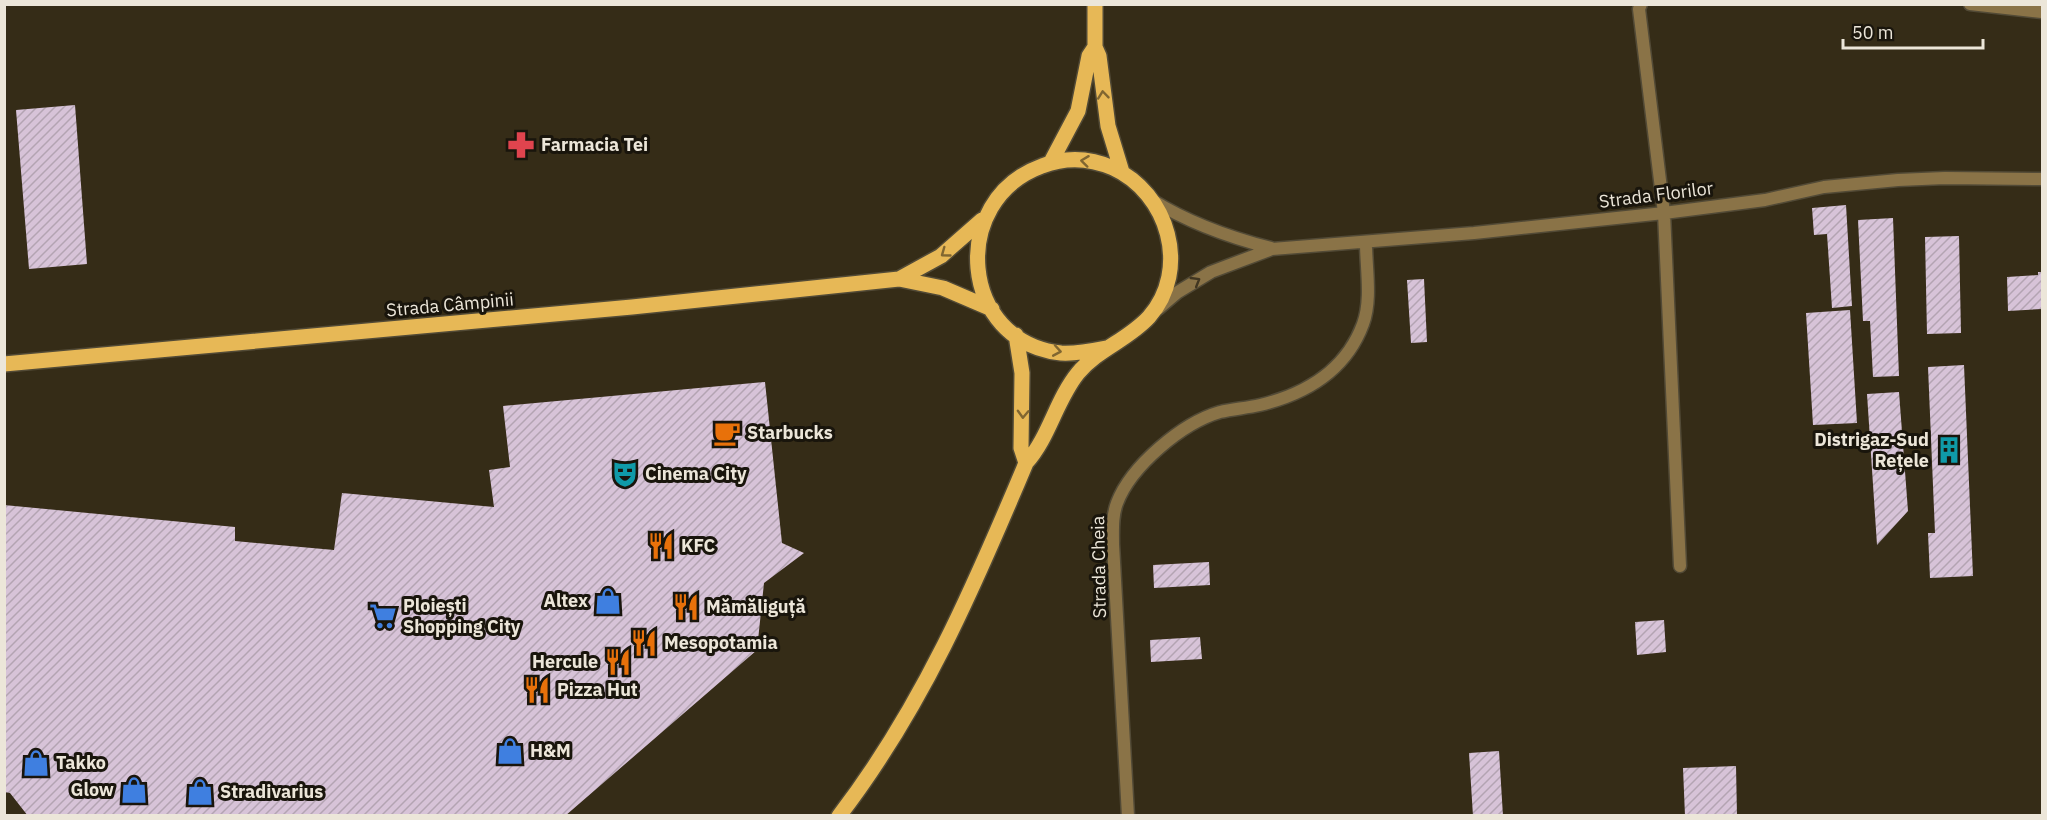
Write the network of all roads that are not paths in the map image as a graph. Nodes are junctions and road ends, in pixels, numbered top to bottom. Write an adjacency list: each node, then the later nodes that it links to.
1 (1095, 4): 5 (main road)
2 (1641, 4): 10 (street)
3 (1970, 4): 4 (street)
4 (2043, 12)
5 (1095, 47): 6 (main road); 7 (main road, one-way to 5)
6 (1051, 162): 7 (main road, one-way to 6); 11 (main road)
7 (1122, 172): 9 (main road)
8 (2043, 179): 10 (street, Strada Florilor)
9 (1152, 200): 13 (street); 16 (main road)
10 (1664, 213): 12 (street, Strada Florilor); 21 (street)
11 (984, 219): 14 (main road, one-way to 14); 15 (main road)
12 (1366, 243): 13 (street, Strada Florilor); 23 (street, Strada Cheia)
13 (1272, 249): 16 (street, one-way to 13)
14 (899, 279): 15 (main road); 19 (main road, Strada Câmpinii)
15 (992, 309): 17 (main road)
16 (1149, 316): 18 (main road)
17 (1016, 335): 18 (main road, one-way to 18); 20 (main road, one-way to 20)
18 (1106, 348): 20 (main road)
19 (4, 364)
20 (1026, 463): 22 (main road)
21 (1680, 566)
22 (839, 816)
23 (1128, 816)

